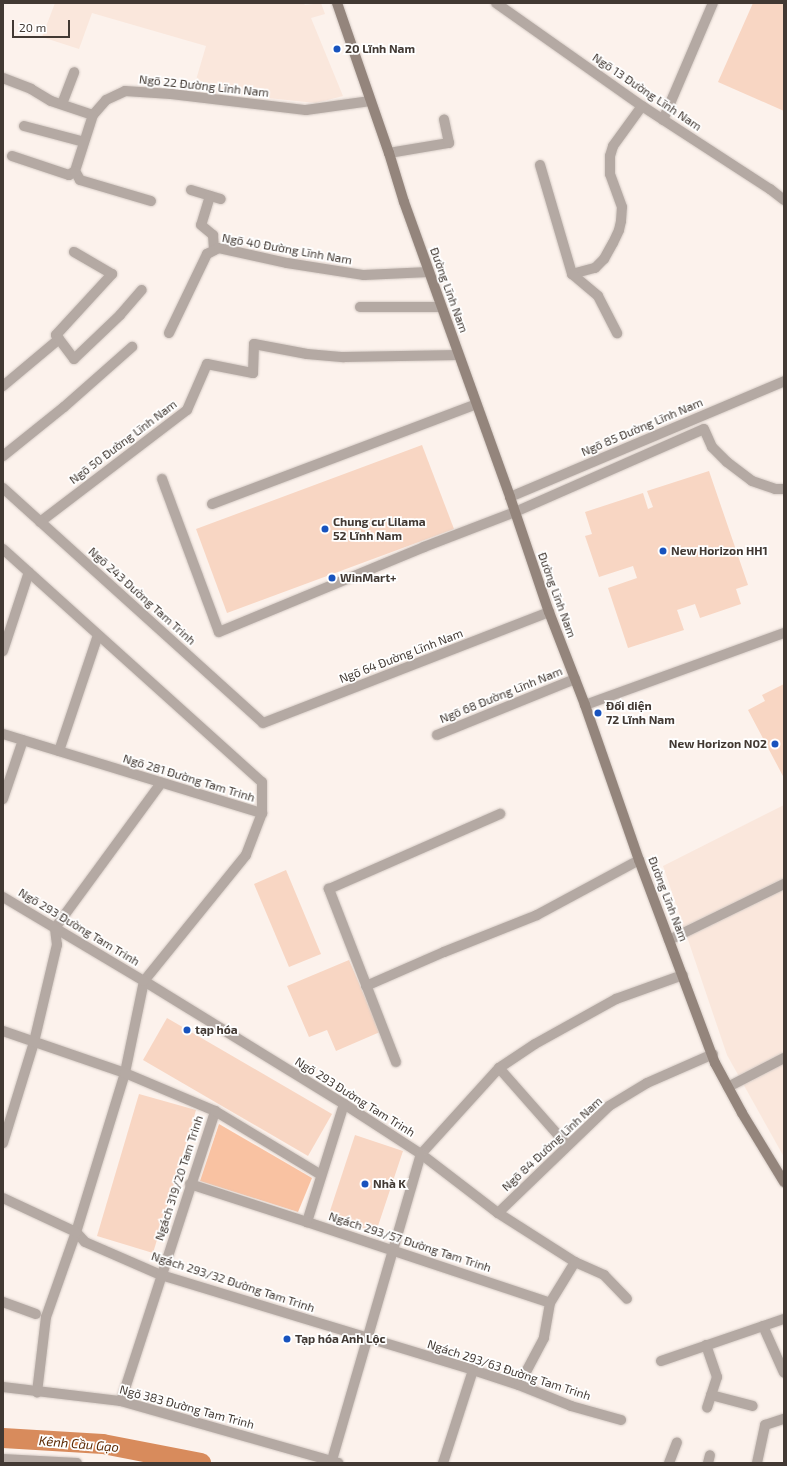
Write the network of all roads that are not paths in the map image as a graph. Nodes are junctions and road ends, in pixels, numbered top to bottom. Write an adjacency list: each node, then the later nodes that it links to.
1 (338, 3): 6 (main road, Đường Lĩnh Nam)
2 (496, 3): 8 (street, Ngõ 13 Đường Lĩnh Nam)
3 (714, 3): 11 (street)
4 (74, 72): 7 (street)
5 (3, 78): 7 (street)
6 (370, 101): 9 (street, Ngõ 22 Đường Lĩnh Nam); 14 (main road, Đường Lĩnh Nam)
7 (62, 104): 9 (street)
8 (642, 106): 11 (street, Ngõ 13 Đường Lĩnh Nam); 26 (street)
9 (93, 115): 13 (street)
10 (444, 120): 14 (street)
11 (663, 120): 21 (street, Ngõ 13 Đường Lĩnh Nam)
12 (24, 126): 13 (street)
13 (84, 142): 17 (street)
14 (389, 153): 25 (main road, Đường Lĩnh Nam)
15 (12, 156): 17 (street)
16 (540, 166): 26 (street)
17 (75, 171): 22 (street)
18 (191, 190): 19 (street)
19 (210, 196): 20 (street); 23 (street)
20 (221, 199)
21 (784, 200)
22 (151, 201)
23 (214, 250): 25 (street, Ngõ 40 Đường Lĩnh Nam); 30 (street, Ngõ 40 Đường Lĩnh Nam)
24 (74, 252): 32 (street)
25 (429, 272): 29 (main road, Đường Lĩnh Nam)
26 (572, 274): 31 (street)
27 (142, 290): 32 (street)
28 (360, 307): 29 (street)
29 (441, 307): 34 (main road, Đường Lĩnh Nam)
30 (169, 333)
31 (617, 333)
32 (59, 339): 36 (street)
33 (132, 347): 38 (street)
34 (458, 355): 37 (main road, Đường Lĩnh Nam); 45 (street, Ngõ 50 Đường Lĩnh Nam)
35 (784, 381): 42 (street, Ngõ 85 Đường Lĩnh Nam)
36 (3, 386)
37 (476, 404): 42 (main road, Đường Lĩnh Nam); 43 (street)
38 (3, 456)
39 (162, 479): 44 (street)
40 (3, 488): 45 (street, Ngõ 243 Đường Tam Trinh)
41 (784, 489): 44 (street)
42 (510, 497): 44 (main road, Đường Lĩnh Nam)
43 (212, 504)
44 (515, 512): 48 (main road, Đường Lĩnh Nam)
45 (40, 522): 54 (street, Ngõ 243 Đường Tam Trinh)
46 (3, 549): 47 (street)
47 (29, 572): 50 (street); 51 (street)
48 (549, 612): 52 (main road, Đường Lĩnh Nam); 54 (street, Ngõ 64 Đường Lĩnh Nam)
49 (784, 633): 53 (street)
50 (98, 635): 58 (street); 61 (street)
51 (3, 651)
52 (575, 679): 53 (main road, Đường Lĩnh Nam); 56 (street, Ngõ 68 Đường Lĩnh Nam)
53 (585, 706): 63 (main road, Đường Lĩnh Nam)
54 (263, 724)
55 (3, 734): 57 (street, Ngõ 281 Đường Tam Trinh)
56 (438, 735)
57 (23, 740): 58 (street, Ngõ 281 Đường Tam Trinh); 60 (street)
58 (60, 751): 59 (street, Ngõ 281 Đường Tam Trinh)
59 (161, 782): 61 (street, Ngõ 281 Đường Tam Trinh); 66 (street)
60 (3, 799)
61 (262, 813): 69 (street, Ngõ 281 Đường Tam Trinh)
62 (500, 814): 70 (street)
63 (639, 860): 67 (main road, Đường Lĩnh Nam); 70 (street)
64 (784, 884): 67 (street)
65 (3, 897): 66 (street, Ngõ 293 Đường Tam Trinh)
66 (55, 928): 69 (street, Ngõ 293 Đường Tam Trinh); 72 (street)
67 (669, 940): 68 (main road, Đường Lĩnh Nam)
68 (683, 975): 73 (main road, Đường Lĩnh Nam); 76 (street)
69 (144, 981): 77 (street); 79 (street, Ngõ 293 Đường Tam Trinh)
70 (366, 986): 75 (street)
71 (3, 1031): 72 (street)
72 (34, 1042): 77 (street); 81 (street)
73 (712, 1054): 78 (main road, Đường Lĩnh Nam); 82 (street, Ngõ 84 Đường Lĩnh Nam)
74 (784, 1058): 78 (street)
75 (396, 1062)
76 (499, 1068): 82 (street); 83 (street)
77 (125, 1072): 80 (street); 90 (street)
78 (728, 1087): 85 (main road, Đường Lĩnh Nam)
79 (344, 1104): 83 (street, Ngõ 293 Đường Tam Trinh); 84 (street)
80 (215, 1112): 84 (street); 86 (street, Ngách 319/20 Tam Trinh)
81 (3, 1143)
82 (567, 1144): 88 (street, Ngõ 84 Đường Lĩnh Nam)
83 (421, 1154): 88 (street); 91 (street, Ngõ 293 Đường Tam Trinh)
84 (321, 1175): 89 (street)
85 (784, 1182)
86 (190, 1184): 89 (street, Ngách 293/57 Đường Tam Trinh); 93 (street, Ngách 319/20 Tam Trinh)
87 (3, 1198): 90 (street, Ngách 293/32 Đường Tam Trinh)
88 (498, 1213): 92 (street)
89 (307, 1222): 91 (street, Ngách 293/57 Đường Tam Trinh)
90 (76, 1232): 93 (street, Ngách 293/32 Đường Tam Trinh); 107 (street)
91 (394, 1250): 96 (street, Ngách 293/57 Đường Tam Trinh); 100 (street, Ngõ 293 Đường Tam Trinh)
92 (575, 1262): 94 (street); 96 (street)
93 (161, 1274): 100 (street, Ngách 293/32 Đường Tam Trinh); 109 (street, Ngách 319/20 Tam Trinh)
94 (627, 1299)
95 (3, 1302): 97 (street)
96 (550, 1303): 105 (street)
97 (36, 1314)
98 (784, 1319): 99 (street)
99 (763, 1326): 101 (street); 104 (street)
100 (366, 1338): 103 (street, Ngách 293/63 Đường Tam Trinh); 116 (street, Ngõ 293 Đường Tam Trinh)
101 (706, 1345): 102 (street); 108 (street)
102 (661, 1361)
103 (473, 1370): 105 (street, Ngách 293/63 Đường Tam Trinh); 118 (street)
104 (784, 1373)
105 (519, 1385): 113 (street, Ngách 293/63 Đường Tam Trinh)
106 (3, 1387): 107 (street, Ngõ 383 Đường Tam Trinh)
107 (37, 1392): 109 (street, Ngõ 383 Đường Tam Trinh)
108 (711, 1395): 110 (street); 111 (street)
109 (121, 1401): 116 (street, Ngõ 383 Đường Tam Trinh)
110 (753, 1406)
111 (707, 1408)
112 (784, 1419): 120 (street)
113 (621, 1420)
114 (677, 1442): 119 (street)
115 (3, 1459): 117 (street)
116 (335, 1462)
117 (77, 1463)
118 (443, 1463)
119 (669, 1463)
120 (757, 1463)

